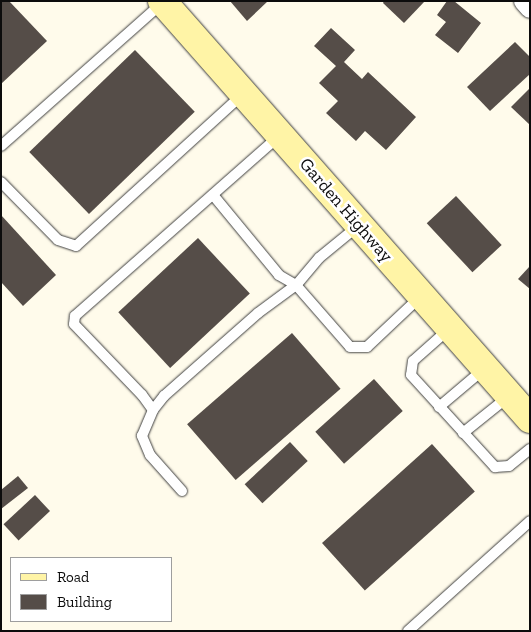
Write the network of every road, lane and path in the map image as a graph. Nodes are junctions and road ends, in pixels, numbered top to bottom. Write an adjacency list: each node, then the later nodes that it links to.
1 (524, 1): 3 (street)
2 (163, 2): 4 (main road, Garden Highway); 6 (lane)
3 (530, 8)
4 (243, 94): 5 (main road, Garden Highway); 7 (lane)
5 (280, 135): 8 (lane); 9 (main road, Garden Highway)
6 (1, 146)
7 (1, 182)
8 (213, 195): 10 (lane); 16 (lane)
9 (358, 225): 10 (lane); 11 (main road, Garden Highway)
10 (296, 285): 11 (lane); 16 (lane)
11 (421, 296): 12 (main road, Garden Highway)
12 (450, 328): 13 (main road, Garden Highway); 15 (lane)
13 (485, 368): 14 (main road, Garden Highway); 15 (lane)
14 (510, 396): 17 (main road, Garden Highway); 18 (lane)
15 (439, 407): 18 (lane)
16 (154, 410): 20 (lane)
17 (530, 418)
18 (463, 434): 19 (lane)
19 (530, 449)
20 (182, 491)
21 (530, 521): 22 (lane)
22 (408, 631)

